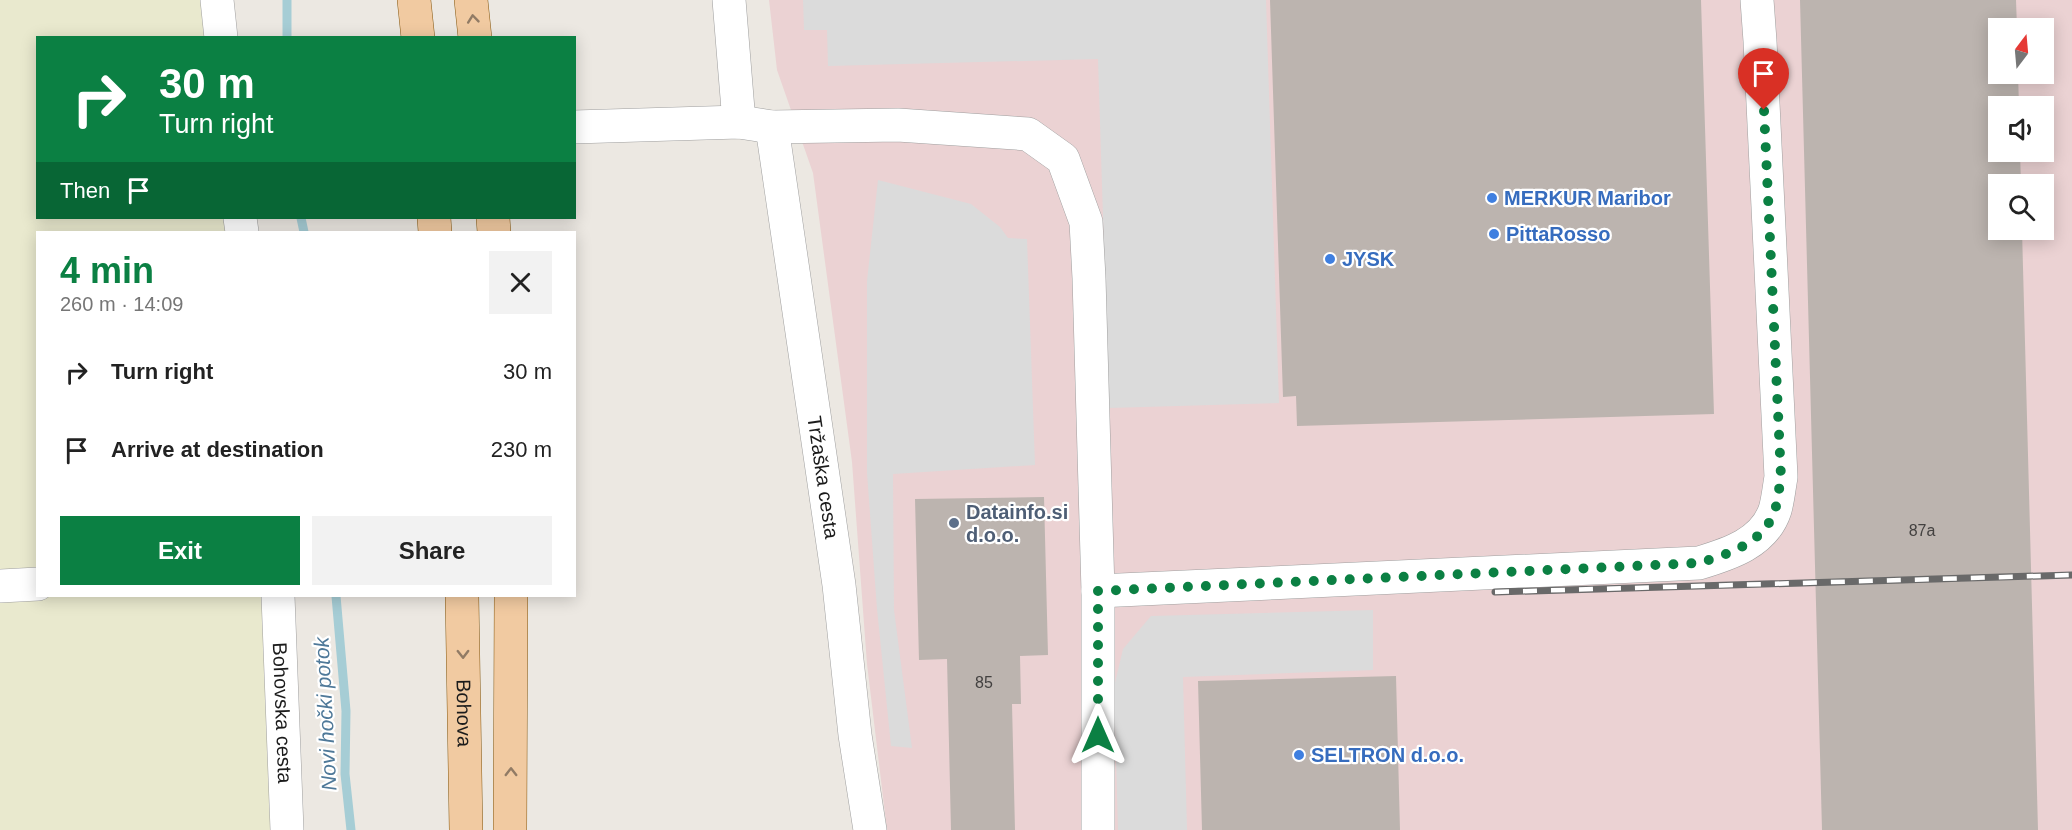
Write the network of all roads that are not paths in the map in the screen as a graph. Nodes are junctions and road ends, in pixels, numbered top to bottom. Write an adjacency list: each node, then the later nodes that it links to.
1 (217, 0): 6 (street)
2 (414, 0): 7 (main road)
3 (471, 0): 8 (main road, one-way to 3)
4 (729, 0): 9 (street)
5 (1757, 0): 14 (street)
6 (221, 36)
7 (418, 36)
8 (476, 36)
9 (739, 122): 10 (street); 11 (street)
10 (772, 127): 14 (street); 21 (street, Tržaška cesta)
11 (576, 128)
12 (36, 584): 13 (street)
13 (0, 586)
14 (1098, 591): 22 (street)
15 (278, 597): 18 (street, Bohovska cesta)
16 (462, 597): 19 (main road, Bohova, one-way to 19)
17 (511, 597): 20 (main road, one-way to 17)
18 (287, 830)
19 (466, 830)
20 (510, 830)
21 (870, 830)
22 (1098, 830)

